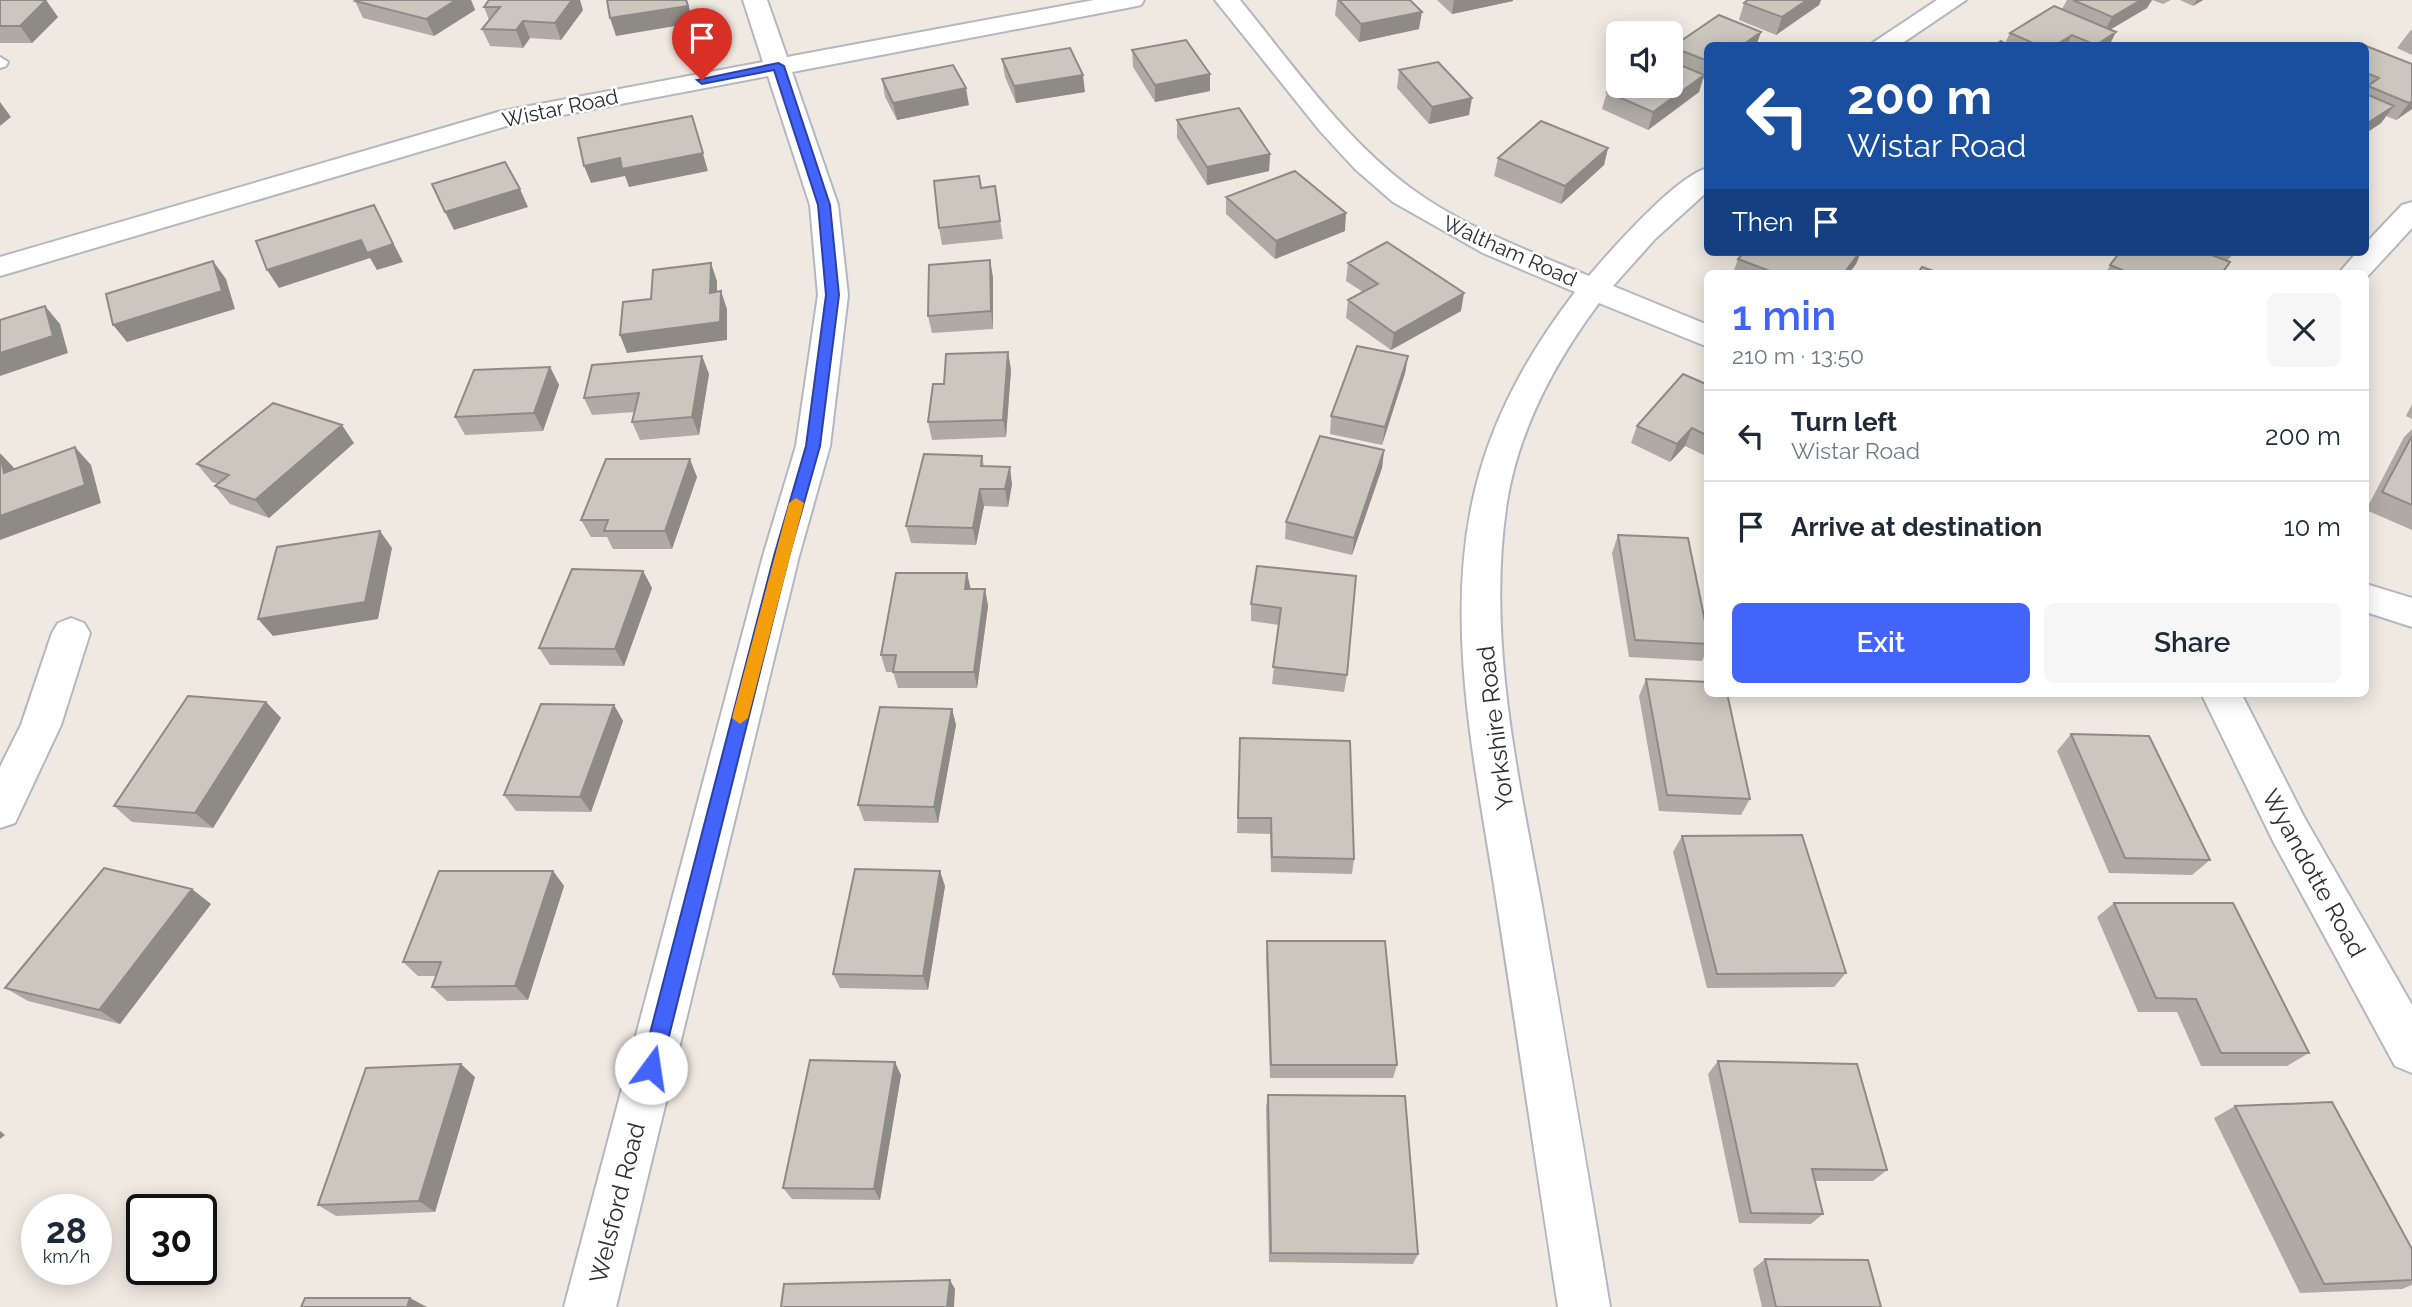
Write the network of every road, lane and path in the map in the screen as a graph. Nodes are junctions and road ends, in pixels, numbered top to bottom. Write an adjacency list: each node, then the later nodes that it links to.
1 (755, 0): 6 (street, Welsford Road)
2 (1132, 0): 6 (street, Wistar Road)
3 (1227, 0): 11 (street, Waltham Road)
4 (1954, 0): 5 (street)
5 (1886, 42)
6 (778, 66): 9 (street, Wistar Road); 19 (street, Welsford Road)
7 (1704, 180): 11 (street, Yorkshire Road)
8 (2412, 211): 10 (street)
9 (0, 267)
10 (2357, 270)
11 (1591, 288): 12 (street, Waltham Road); 20 (street, Yorkshire Road)
12 (1704, 335)
13 (2369, 599): 14 (street)
14 (2412, 613)
15 (71, 633): 17 (street)
16 (2223, 697): 18 (street, Wyandotte Road)
17 (0, 810)
18 (2412, 1050)
19 (590, 1307)
20 (1584, 1307)

